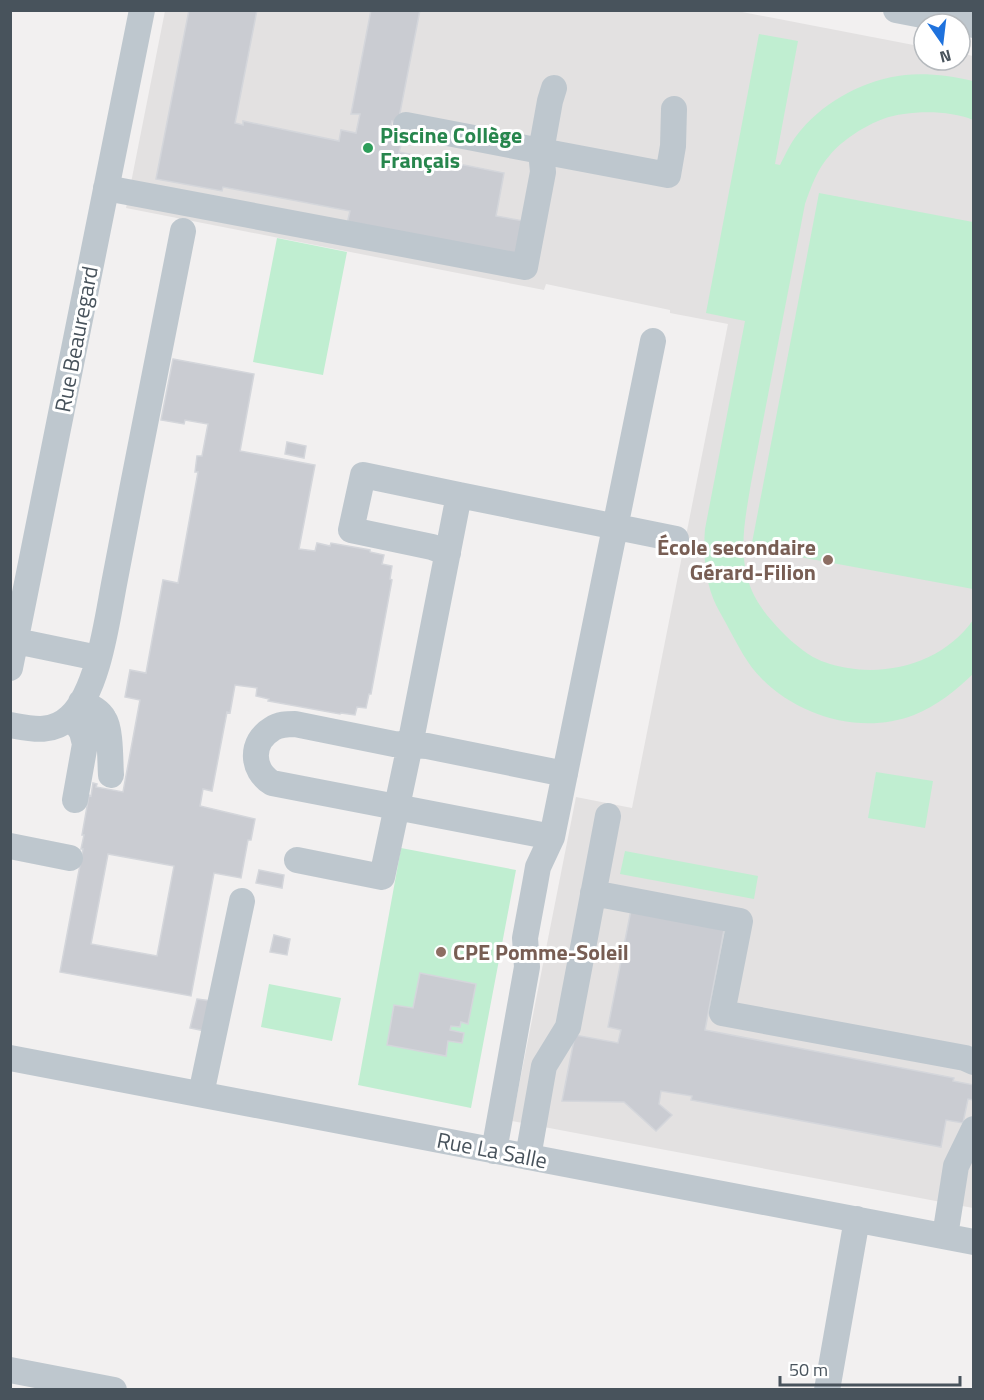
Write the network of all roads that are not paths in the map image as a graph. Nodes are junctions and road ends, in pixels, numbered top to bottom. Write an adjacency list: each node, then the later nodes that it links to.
1 (142, 10): 8 (street, Rue Beauregard)
2 (896, 10): 3 (street)
3 (974, 25)
4 (554, 88): 7 (street)
5 (674, 109): 7 (street)
6 (406, 125): 7 (street)
7 (541, 151): 8 (street)
8 (106, 188): 15 (street, Rue Beauregard)
9 (183, 231): 16 (street)
10 (653, 341): 12 (street)
11 (459, 495): 12 (street); 14 (street); 14 (street)
12 (615, 527): 13 (street); 21 (street)
13 (676, 539)
14 (448, 553): 20 (street)
15 (16, 641): 16 (street); 17 (street, Rue Beauregard)
16 (98, 658): 18 (street)
17 (10, 668)
18 (76, 709): 19 (street); 22 (street); 23 (street)
19 (10, 725)
20 (410, 745): 21 (street); 24 (street); 24 (street)
21 (565, 774): 26 (street)
22 (111, 776)
23 (75, 800)
24 (396, 807): 26 (street); 29 (street)
25 (608, 816): 30 (street)
26 (552, 837): 36 (street)
27 (10, 846): 28 (street)
28 (70, 858)
29 (297, 860)
30 (593, 893): 33 (street); 37 (street)
31 (242, 901): 34 (street)
32 (10, 1058): 34 (street, Rue La Salle)
33 (974, 1062)
34 (201, 1095): 36 (street, Rue La Salle)
35 (974, 1129): 39 (street)
36 (494, 1151): 37 (street, Rue La Salle)
37 (528, 1157): 38 (street, Rue La Salle)
38 (857, 1219): 39 (street, Rue La Salle); 43 (street)
39 (945, 1236): 40 (street, Rue La Salle)
40 (974, 1242)
41 (10, 1370): 42 (street)
42 (114, 1389)
43 (827, 1389)

